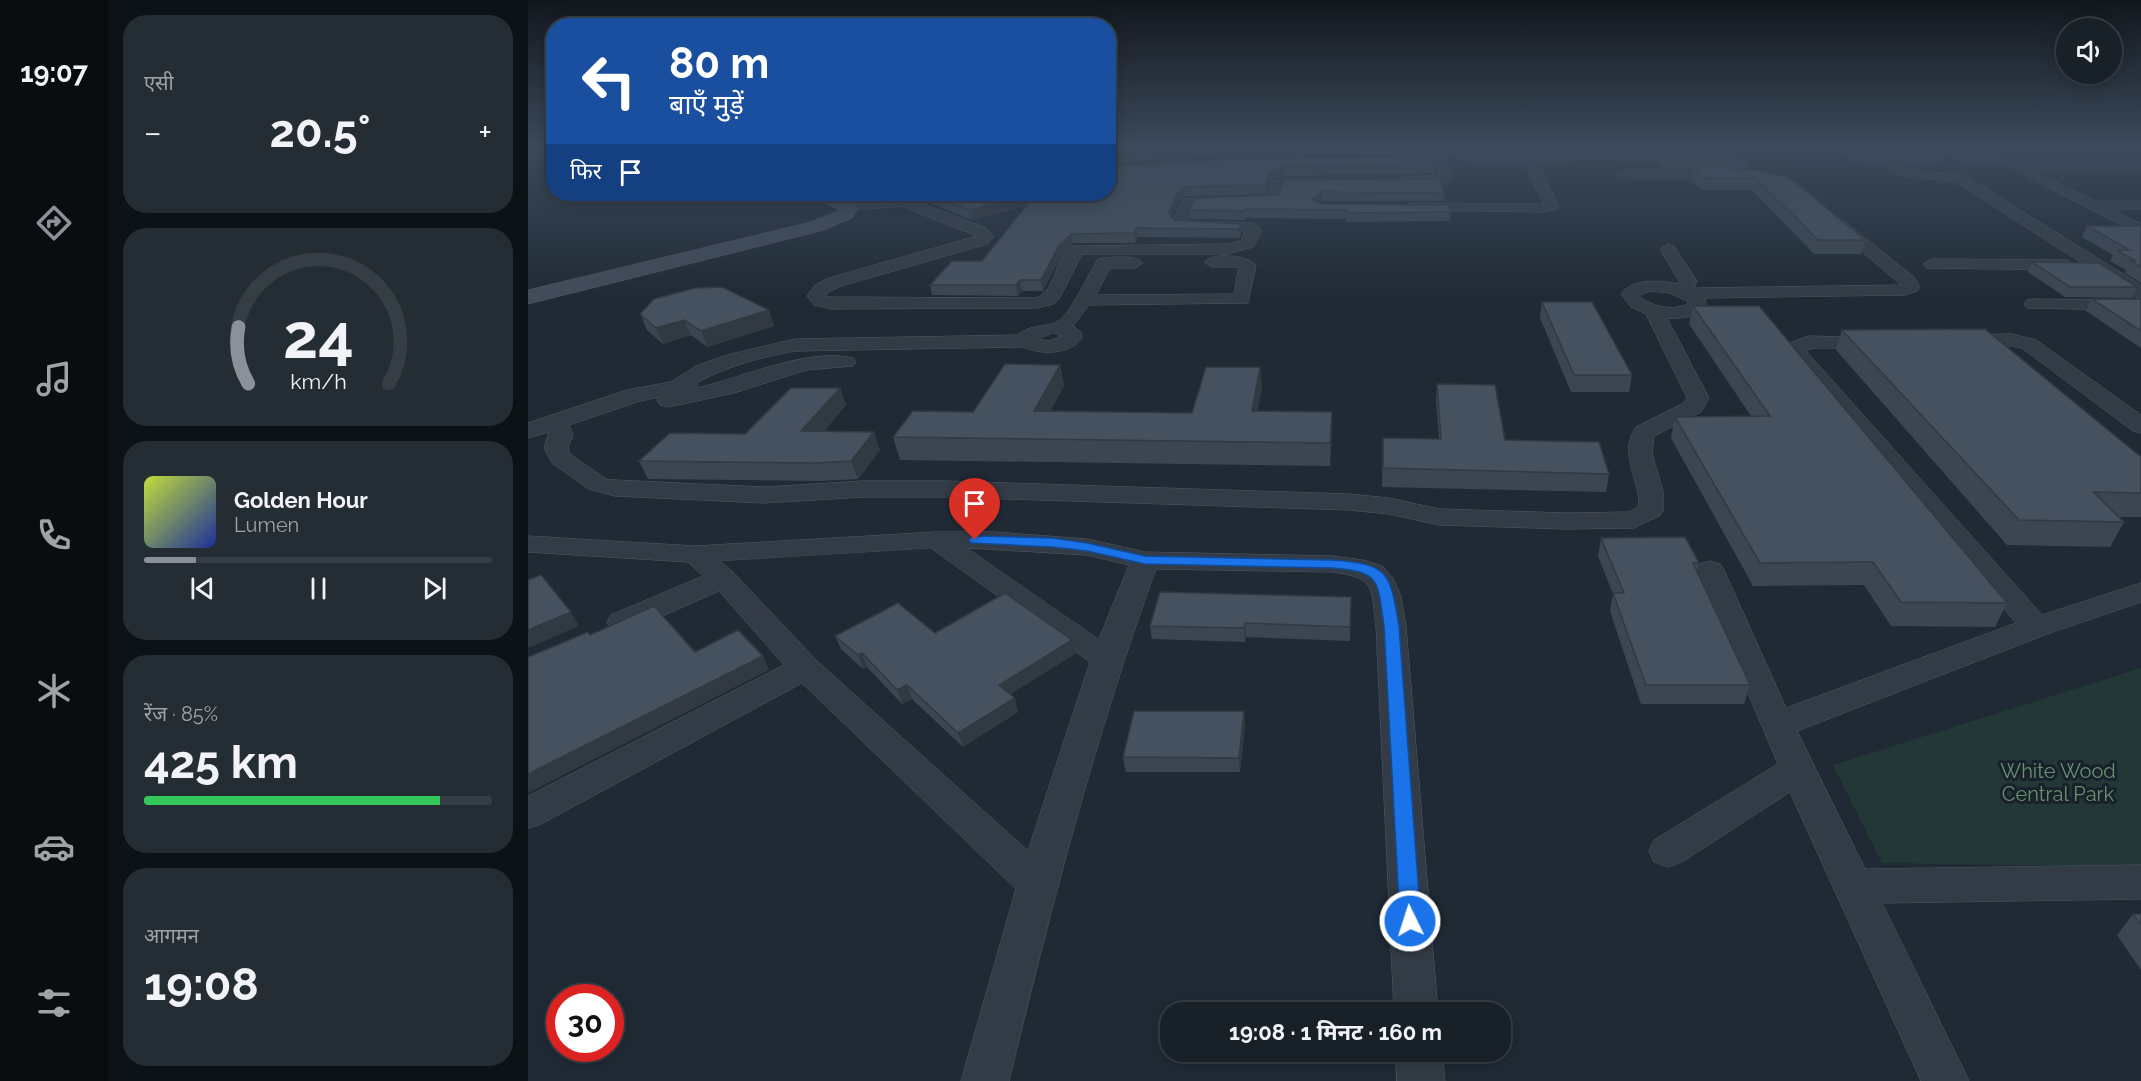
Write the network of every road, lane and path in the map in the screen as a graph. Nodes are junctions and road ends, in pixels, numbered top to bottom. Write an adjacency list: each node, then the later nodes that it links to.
1 (1274, 196): 6 (street)
2 (1547, 196): 9 (street)
3 (1994, 196): 15 (street)
4 (2075, 196): 7 (street)
5 (834, 201): 11 (street)
6 (902, 201): 11 (street)
7 (2092, 205): 8 (street); 12 (street)
8 (2141, 205)
9 (1403, 207)
10 (1819, 207): 17 (street)
11 (850, 208): 19 (street)
12 (2141, 230)
13 (1663, 249): 17 (street)
14 (1932, 264): 15 (street)
15 (2098, 266): 18 (street)
16 (2026, 286): 21 (street)
17 (1681, 291): 22 (street); 22 (street)
18 (2141, 293)
19 (528, 297)
20 (1084, 300): 20 (street); 24 (street)
21 (2141, 305)
22 (1653, 310): 32 (street)
23 (986, 320): 24 (street)
24 (1065, 324): 30 (street)
25 (1937, 341): 26 (street)
26 (1984, 341): 29 (street); 31 (street)
27 (1890, 342): 42 (street)
28 (879, 358): 30 (street)
29 (2012, 362)
30 (675, 392): 32 (street)
31 (2141, 426)
32 (559, 428): 33 (street); 34 (street)
33 (528, 431)
34 (528, 447)
35 (937, 540): 37 (street); 38 (street); 44 (street)
36 (528, 544): 37 (street)
37 (695, 554): 40 (street)
38 (1145, 560): 44 (street); 53 (street)
39 (1710, 570): 46 (street)
40 (723, 578): 43 (street); 45 (street)
41 (2141, 592): 42 (street)
42 (2036, 627): 46 (street)
43 (593, 634)
44 (1107, 659): 51 (street)
45 (805, 668): 48 (street); 51 (street)
46 (1777, 725): 47 (street)
47 (1798, 770): 49 (street); 52 (street)
48 (528, 813)
49 (1668, 850)
50 (2141, 882): 52 (street)
51 (1036, 884): 55 (street)
52 (1853, 886): 57 (street)
53 (1415, 1002)
54 (1420, 1062): 56 (street)
55 (985, 1081)
56 (1421, 1081)
57 (1945, 1081)

